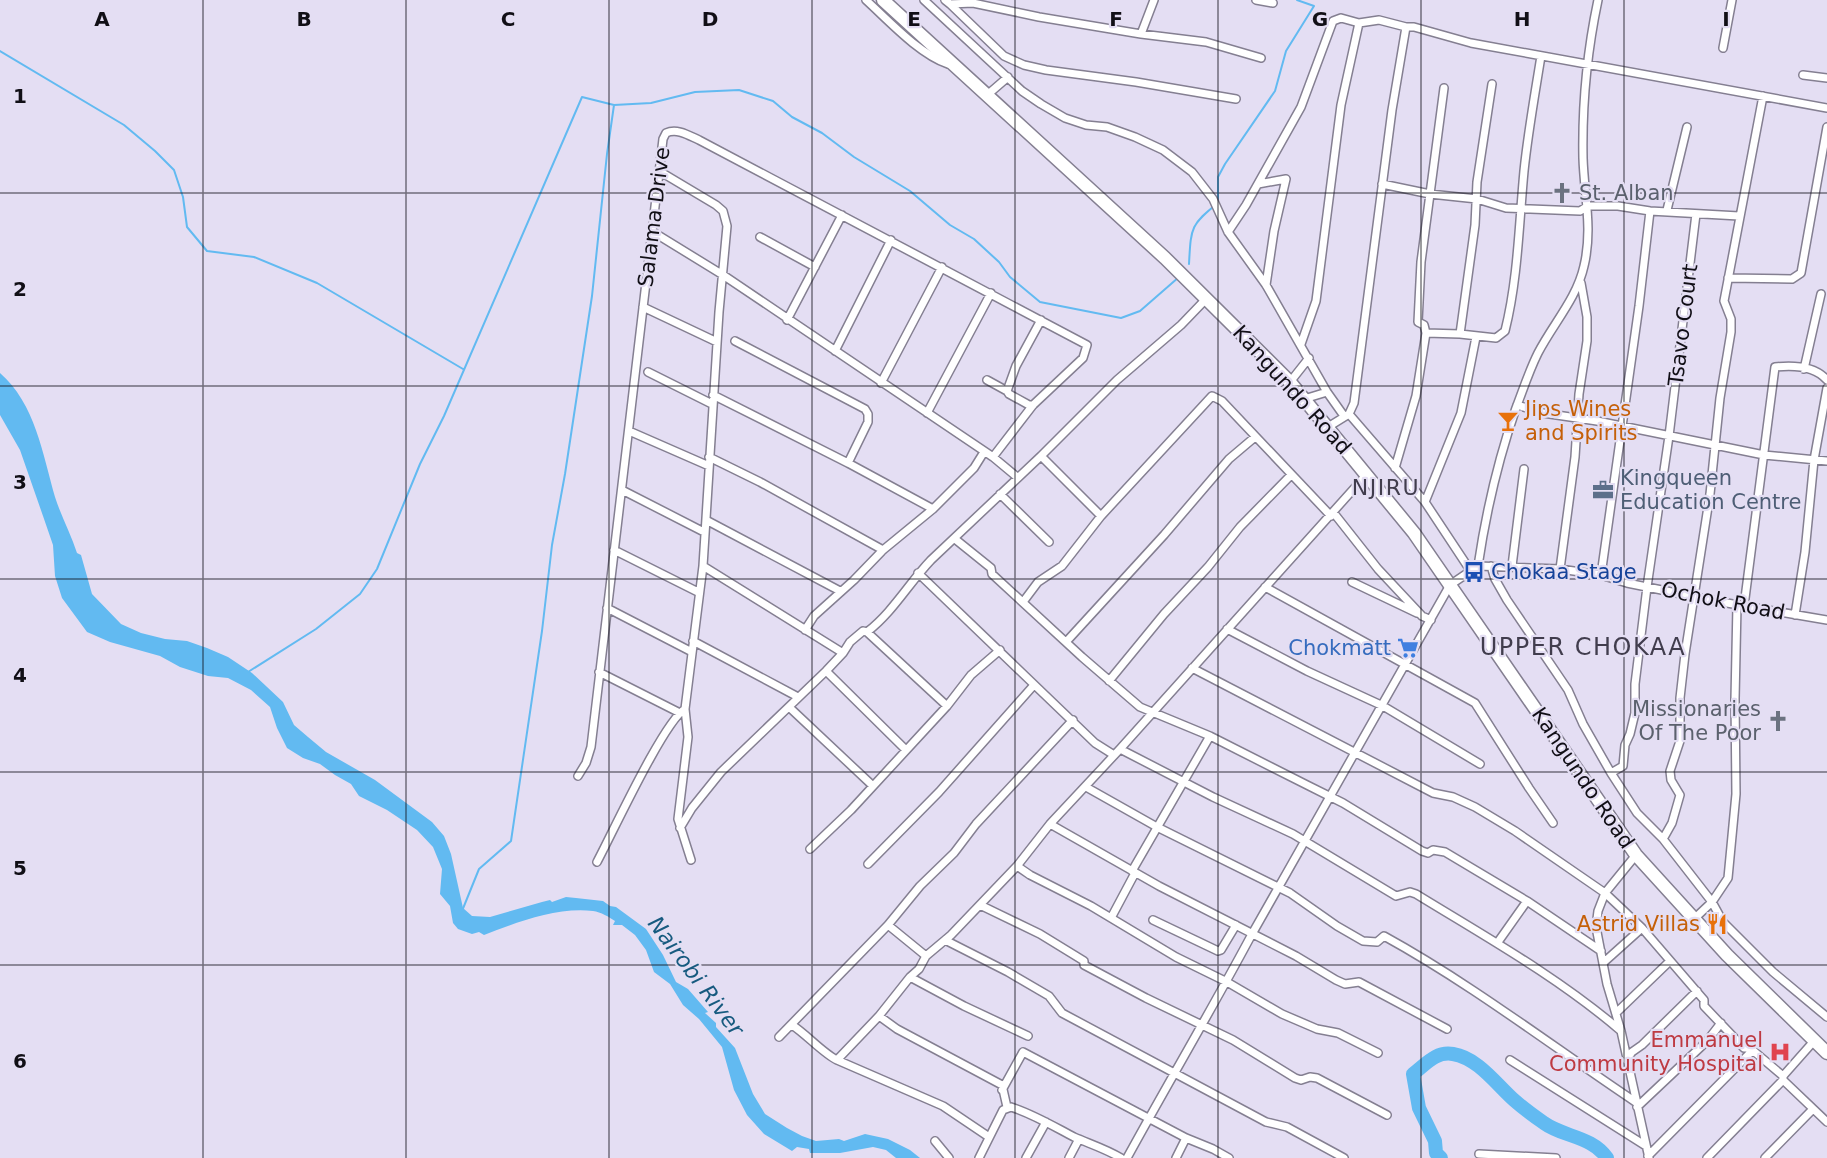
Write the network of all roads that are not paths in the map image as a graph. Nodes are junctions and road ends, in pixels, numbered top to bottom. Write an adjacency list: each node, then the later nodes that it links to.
1 (866, 0): 17 (street)
2 (883, 0): 17 (highway, Kangundo Road)
3 (924, 0): 19 (street)
4 (1154, 0): 12 (street)
5 (1256, 0): 9 (street)
6 (1598, 0): 16 (street)
7 (1732, 0): 13 (street)
8 (948, 2): 12 (street); 25 (street)
9 (1274, 3)
10 (1359, 23): 11 (street); 30 (street); 62 (street)
11 (1406, 27): 14 (street); 31 (street)
12 (1141, 34): 15 (street)
13 (1724, 48)
14 (1541, 56): 16 (street); 35 (street)
15 (1261, 58)
16 (1588, 64): 24 (street); 34 (street)
17 (953, 65): 23 (highway, Kangundo Road)
18 (1803, 75): 20 (street)
19 (1008, 77): 23 (street); 42 (street)
20 (1827, 78)
21 (1492, 84): 33 (street)
22 (1444, 88): 32 (street)
23 (986, 96): 53 (highway, Kangundo Road)
24 (1763, 96): 26 (street); 40 (street)
25 (1236, 99)
26 (1827, 108)
27 (1687, 127): 36 (street)
28 (1827, 127): 48 (street)
29 (659, 171): 39 (street, Salama Drive); 41 (street, Salama Drive); 47 (street)
30 (1258, 184): 42 (street); 50 (street)
31 (1382, 184): 32 (street); 80 (street)
32 (1430, 194): 33 (street); 57 (street)
33 (1477, 199): 35 (street); 58 (street)
34 (1588, 206): 35 (street); 37 (street); 49 (street)
35 (1522, 210): 59 (street)
36 (1667, 210): 37 (street); 38 (street)
37 (1650, 211): 82 (street)
38 (1696, 214): 40 (street); 85 (street, Tsavo Court)
39 (842, 216): 44 (street, Salama Drive); 45 (street)
40 (1739, 216): 48 (street)
41 (652, 232): 47 (street); 54 (street, Salama Drive)
42 (1228, 232): 50 (street)
43 (760, 237): 45 (street)
44 (891, 240): 46 (street, Salama Drive); 63 (street)
45 (814, 267): 55 (street)
46 (942, 267): 51 (street, Salama Drive); 70 (street)
47 (723, 274): 55 (street); 61 (street)
48 (1728, 278): 87 (street)
49 (1581, 283): 78 (street); 81 (street)
50 (1266, 285): 62 (street)
51 (991, 293): 56 (street, Salama Drive); 79 (street)
52 (1821, 294): 65 (street)
53 (1207, 298): 69 (highway, Kangundo Road); 90 (street)
54 (643, 307): 61 (street); 84 (street, Salama Drive)
55 (787, 320): 63 (street)
56 (1041, 320): 72 (street); 77 (street, Salama Drive)
57 (1426, 333): 58 (street); 97 (street)
58 (1460, 334): 59 (street)
59 (1476, 337): 104 (street)
60 (735, 341): 95 (street)
61 (717, 342): 74 (street)
62 (1301, 344): 64 (street)
63 (835, 351): 70 (street)
64 (1309, 358): 69 (street); 73 (street)
65 (1804, 369): 68 (street); 89 (street)
66 (648, 372): 76 (street)
67 (987, 380): 72 (street)
68 (1827, 380)
69 (1290, 382): 75 (highway, Kangundo Road)
70 (881, 383): 79 (street)
71 (1827, 388): 93 (street)
72 (1007, 391): 77 (street)
73 (1327, 392): 75 (street); 80 (street)
74 (713, 395): 76 (street); 95 (street)
75 (1304, 399): 83 (highway, Kangundo Road)
76 (712, 405): 91 (street)
77 (1033, 405): 92 (street)
78 (1517, 405): 81 (street); 115 (street)
79 (927, 413): 88 (street)
80 (1347, 415): 83 (street); 97 (street)
81 (1576, 418): 82 (street); 118 (street)
82 (1622, 426): 85 (street); 121 (street)
83 (1328, 427): 99 (highway, Kangundo Road)
84 (629, 431): 96 (street); 102 (street, Salama Drive)
85 (1669, 436): 87 (street); 125 (street, Tsavo Court)
86 (1255, 437): 100 (street); 107 (street); 140 (street)
87 (1714, 446): 89 (street); 128 (street)
88 (984, 452): 92 (street); 105 (street)
89 (1764, 455): 93 (street); 130 (street)
90 (1041, 456): 101 (street); 107 (street)
91 (709, 457): 96 (street); 113 (street)
92 (993, 457): 101 (street)
93 (1815, 460): 94 (street); 132 (street)
94 (1827, 461)
95 (848, 463): 105 (street)
96 (709, 466): 108 (street)
97 (1395, 468): 104 (street)
98 (1524, 469): 117 (street)
99 (1367, 474): 106 (street); 123 (highway, Kangundo Road)
100 (1291, 475): 106 (street); 148 (street)
101 (1017, 477): 103 (street)
102 (622, 490): 109 (street); 112 (street, Salama Drive)
103 (1000, 494): 110 (street); 111 (street)
104 (1425, 502): 119 (street)
105 (933, 509): 113 (street)
106 (1332, 514): 124 (street); 133 (street)
107 (1101, 516): 129 (street)
108 (706, 520): 109 (street); 126 (street)
109 (704, 532): 114 (street)
110 (955, 539): 120 (street); 129 (street)
111 (1049, 542)
112 (614, 550): 127 (street); 131 (street, Salama Drive)
113 (883, 550): 126 (street)
114 (703, 566): 127 (street); 137 (street)
115 (1478, 566): 116 (street, Ochok Road); 119 (street)
116 (1491, 566): 117 (street, Ochok Road); 163 (street)
117 (1512, 566): 118 (street, Ochok Road)
118 (1560, 569): 121 (street, Ochok Road)
119 (1470, 570): 123 (street)
120 (918, 573): 138 (street); 141 (street)
121 (1601, 575): 125 (street, Ochok Road)
122 (1352, 582): 133 (street)
123 (1450, 585): 134 (street); 176 (highway, Kangundo Road)
124 (1265, 587): 136 (street); 144 (street)
125 (1647, 587): 128 (street, Ochok Road); 163 (street, Tsavo Court)
126 (840, 591): 137 (street)
127 (698, 592): 139 (street)
128 (1693, 596): 130 (street, Ochok Road); 173 (street)
129 (1023, 602): 140 (street)
130 (1741, 605): 132 (street, Ochok Road); 185 (street)
131 (607, 608): 142 (street); 147 (street, Salama Drive)
132 (1795, 615): 135 (street, Ochok Road)
133 (1422, 616): 134 (street)
134 (1431, 620): 144 (street)
135 (1827, 620)
136 (1227, 629): 145 (street); 153 (street)
137 (805, 630): 143 (street)
138 (867, 632): 143 (street); 152 (street)
139 (693, 641): 142 (street); 150 (street)
140 (1066, 642): 148 (street)
141 (1000, 650): 149 (street); 152 (street)
142 (692, 652): 154 (street)
143 (843, 653): 146 (street)
144 (1406, 666): 153 (street); 169 (street)
145 (1192, 669): 155 (street); 160 (street)
146 (826, 671): 150 (street); 159 (street)
147 (599, 672): 154 (street); 164 (street, Salama Drive)
148 (1109, 681): 155 (street)
149 (1034, 685): 156 (street); 179 (street)
150 (798, 697): 151 (street)
151 (789, 706): 166 (street); 172 (street)
152 (947, 706): 159 (street)
153 (1383, 706): 160 (street); 162 (street)
154 (682, 710): 172 (street); 178 (street)
155 (1153, 713): 157 (street); 158 (street)
156 (1073, 720): 161 (street); 190 (street)
157 (1210, 736): 165 (street); 168 (street)
158 (1120, 749): 161 (street); 165 (street)
159 (906, 750): 166 (street)
160 (1356, 752): 168 (street); 183 (street)
161 (1114, 756): 167 (street)
162 (1480, 764)
163 (1611, 773): 173 (street)
164 (578, 776)
165 (1184, 782): 171 (street); 174 (street)
166 (873, 786): 175 (street)
167 (1086, 787): 170 (street); 171 (street)
168 (1331, 797): 174 (street); 184 (street)
169 (1553, 823)
170 (1050, 824): 180 (street); 181 (street)
171 (1157, 827): 181 (street); 182 (street)
172 (680, 828): 177 (street)
173 (1663, 839): 185 (street)
174 (1305, 841): 182 (street); 195 (street)
175 (810, 849)
176 (1636, 855): 183 (street); 188 (highway, Kangundo Road)
177 (691, 860)
178 (597, 862)
179 (868, 864)
180 (1017, 866): 186 (street); 187 (street)
181 (1134, 872): 187 (street); 191 (street)
182 (1279, 888): 193 (street); 223 (street)
183 (1605, 893): 192 (street); 196 (street)
184 (1527, 901): 195 (street); 196 (street)
185 (1712, 902): 188 (street); 205 (street)
186 (980, 905): 194 (street); 208 (street)
187 (1111, 918): 201 (street)
188 (1694, 919): 213 (highway, Kangundo Road)
189 (1153, 920): 191 (street)
190 (888, 925): 197 (street); 207 (street)
191 (1236, 925): 193 (street)
192 (1642, 928): 198 (street); 199 (street)
193 (1252, 934): 201 (street); 209 (street)
194 (945, 940): 197 (street); 220 (street)
195 (1498, 942): 210 (street)
196 (1601, 951): 199 (street)
197 (926, 956): 200 (street)
198 (1670, 961): 202 (street); 203 (street)
199 (1603, 963): 203 (street)
200 (910, 977): 204 (street); 211 (street)
201 (1227, 982): 208 (street); 215 (street)
202 (1697, 991): 206 (street); 219 (street)
203 (1616, 1013): 210 (street)
204 (879, 1016): 218 (street); 222 (street)
205 (1827, 1017)
206 (1720, 1023): 214 (street); 223 (street)
207 (792, 1024): 212 (street); 218 (street)
208 (1201, 1024): 220 (street); 226 (street)
209 (1447, 1029)
210 (1621, 1031): 219 (street)
211 (1028, 1036)
212 (778, 1037)
213 (1814, 1041): 216 (highway, Kangundo Road); 221 (street)
214 (1753, 1050): 221 (street); 237 (street)
215 (1378, 1053)
216 (1827, 1053)
217 (1510, 1059): 234 (street)
218 (837, 1060): 230 (street)
219 (1626, 1060): 223 (street)
220 (1175, 1072): 227 (street); 245 (street)
221 (1783, 1078): 225 (street); 247 (street)
222 (1002, 1090): 224 (street); 227 (street)
223 (1637, 1105): 234 (street)
224 (1007, 1107): 228 (street); 230 (street)
225 (1813, 1109): 229 (street); 248 (street)
226 (1388, 1115)
227 (1150, 1117): 231 (street); 243 (street)
228 (1046, 1122): 232 (street); 240 (street)
229 (1827, 1122)
230 (989, 1137): 239 (street)
231 (1186, 1138): 236 (street); 244 (street)
232 (1079, 1139): 241 (street); 242 (street)
233 (935, 1141): 238 (street)
234 (1646, 1146): 237 (street)
235 (1479, 1154): 246 (street)
236 (1225, 1157)
237 (1648, 1157)
238 (949, 1158)
239 (980, 1158)
240 (1026, 1158)
241 (1070, 1158)
242 (1120, 1158)
243 (1127, 1158)
244 (1176, 1158)
245 (1344, 1158)
246 (1556, 1158)
247 (1707, 1158)
248 (1765, 1158)

